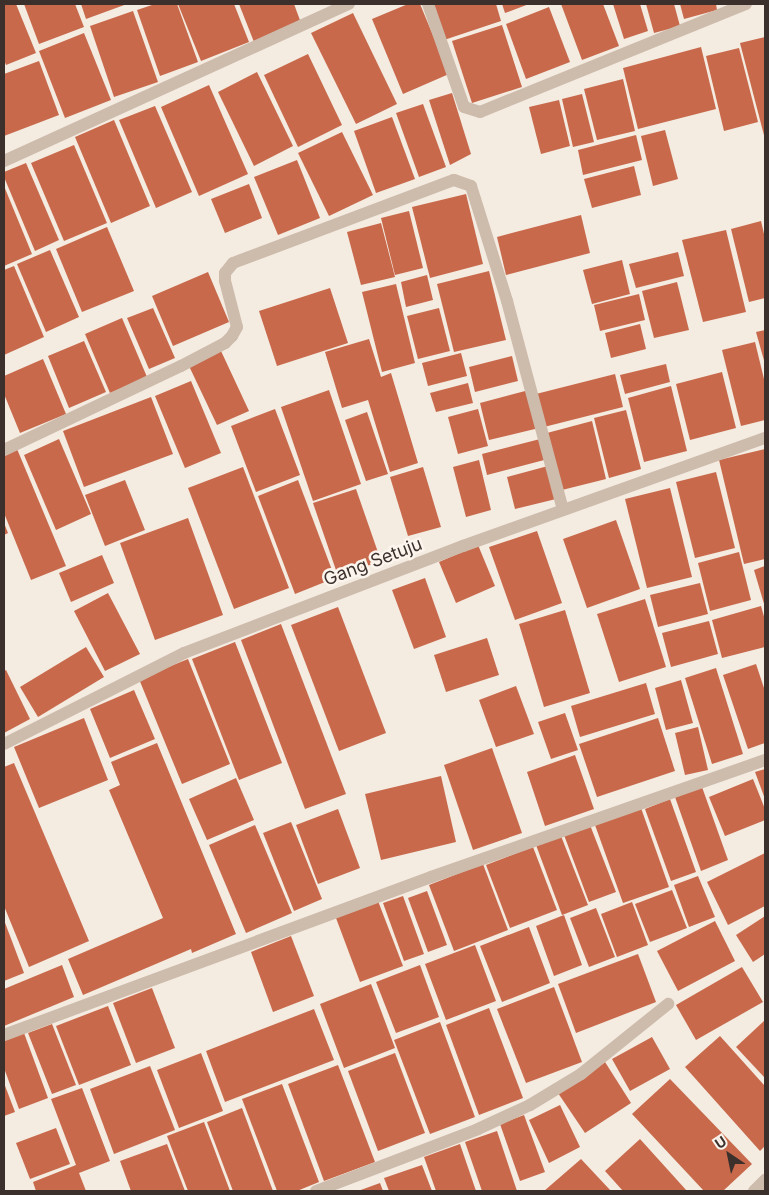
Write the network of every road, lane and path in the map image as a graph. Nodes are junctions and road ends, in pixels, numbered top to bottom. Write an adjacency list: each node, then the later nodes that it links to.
1 (349, 4): 4 (street)
2 (428, 4): 3 (street)
3 (746, 4)
4 (4, 160)
5 (765, 438): 7 (street, Gang Setuju)
6 (4, 450): 7 (street)
7 (563, 510): 8 (street, Gang Setuju)
8 (4, 744)
9 (765, 760): 11 (street)
10 (668, 1004): 13 (street)
11 (4, 1035)
12 (765, 1180): 14 (street)
13 (316, 1191)
14 (754, 1191)

